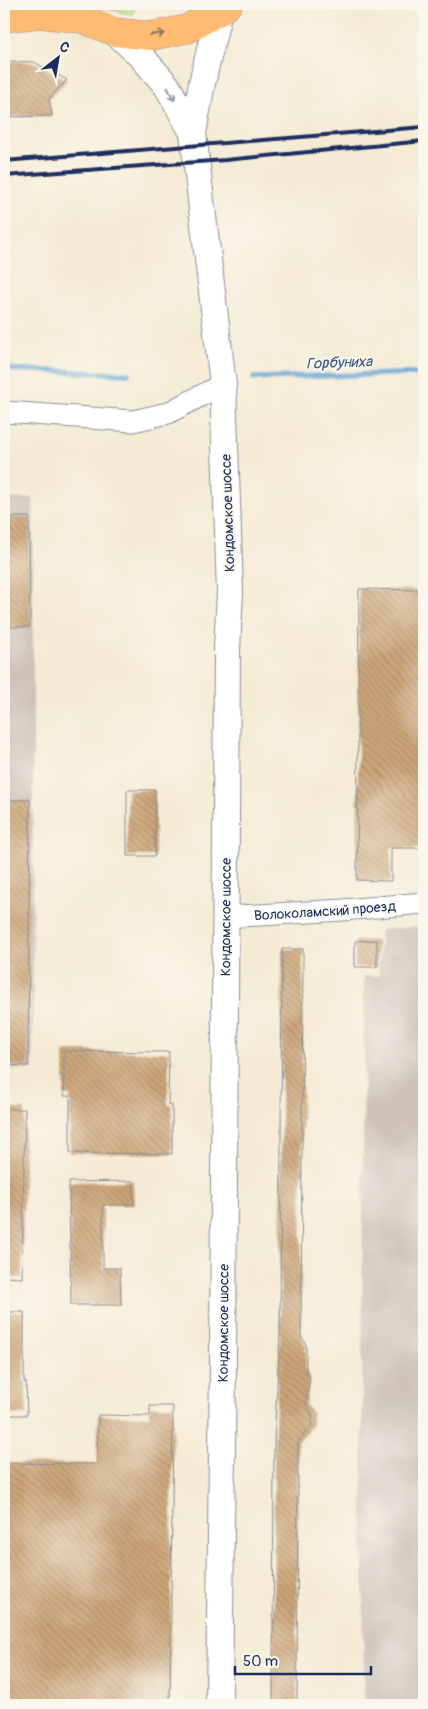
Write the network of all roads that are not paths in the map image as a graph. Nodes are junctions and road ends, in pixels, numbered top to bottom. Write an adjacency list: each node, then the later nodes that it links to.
1 (223, 8): 4 (main road, one-way to 1); 5 (street, Кондомское шоссе)
2 (73, 11): 3 (main road); 4 (main road)
3 (4, 18)
4 (115, 32): 5 (street, Кондомское шоссе, one-way to 5)
5 (193, 133): 6 (street, Кондомское шоссе)
6 (223, 384): 7 (street); 9 (street, Кондомское шоссе)
7 (4, 412)
8 (424, 903): 9 (street, Волоколамский проезд)
9 (225, 916): 10 (street, Кондомское шоссе)
10 (219, 1705)

